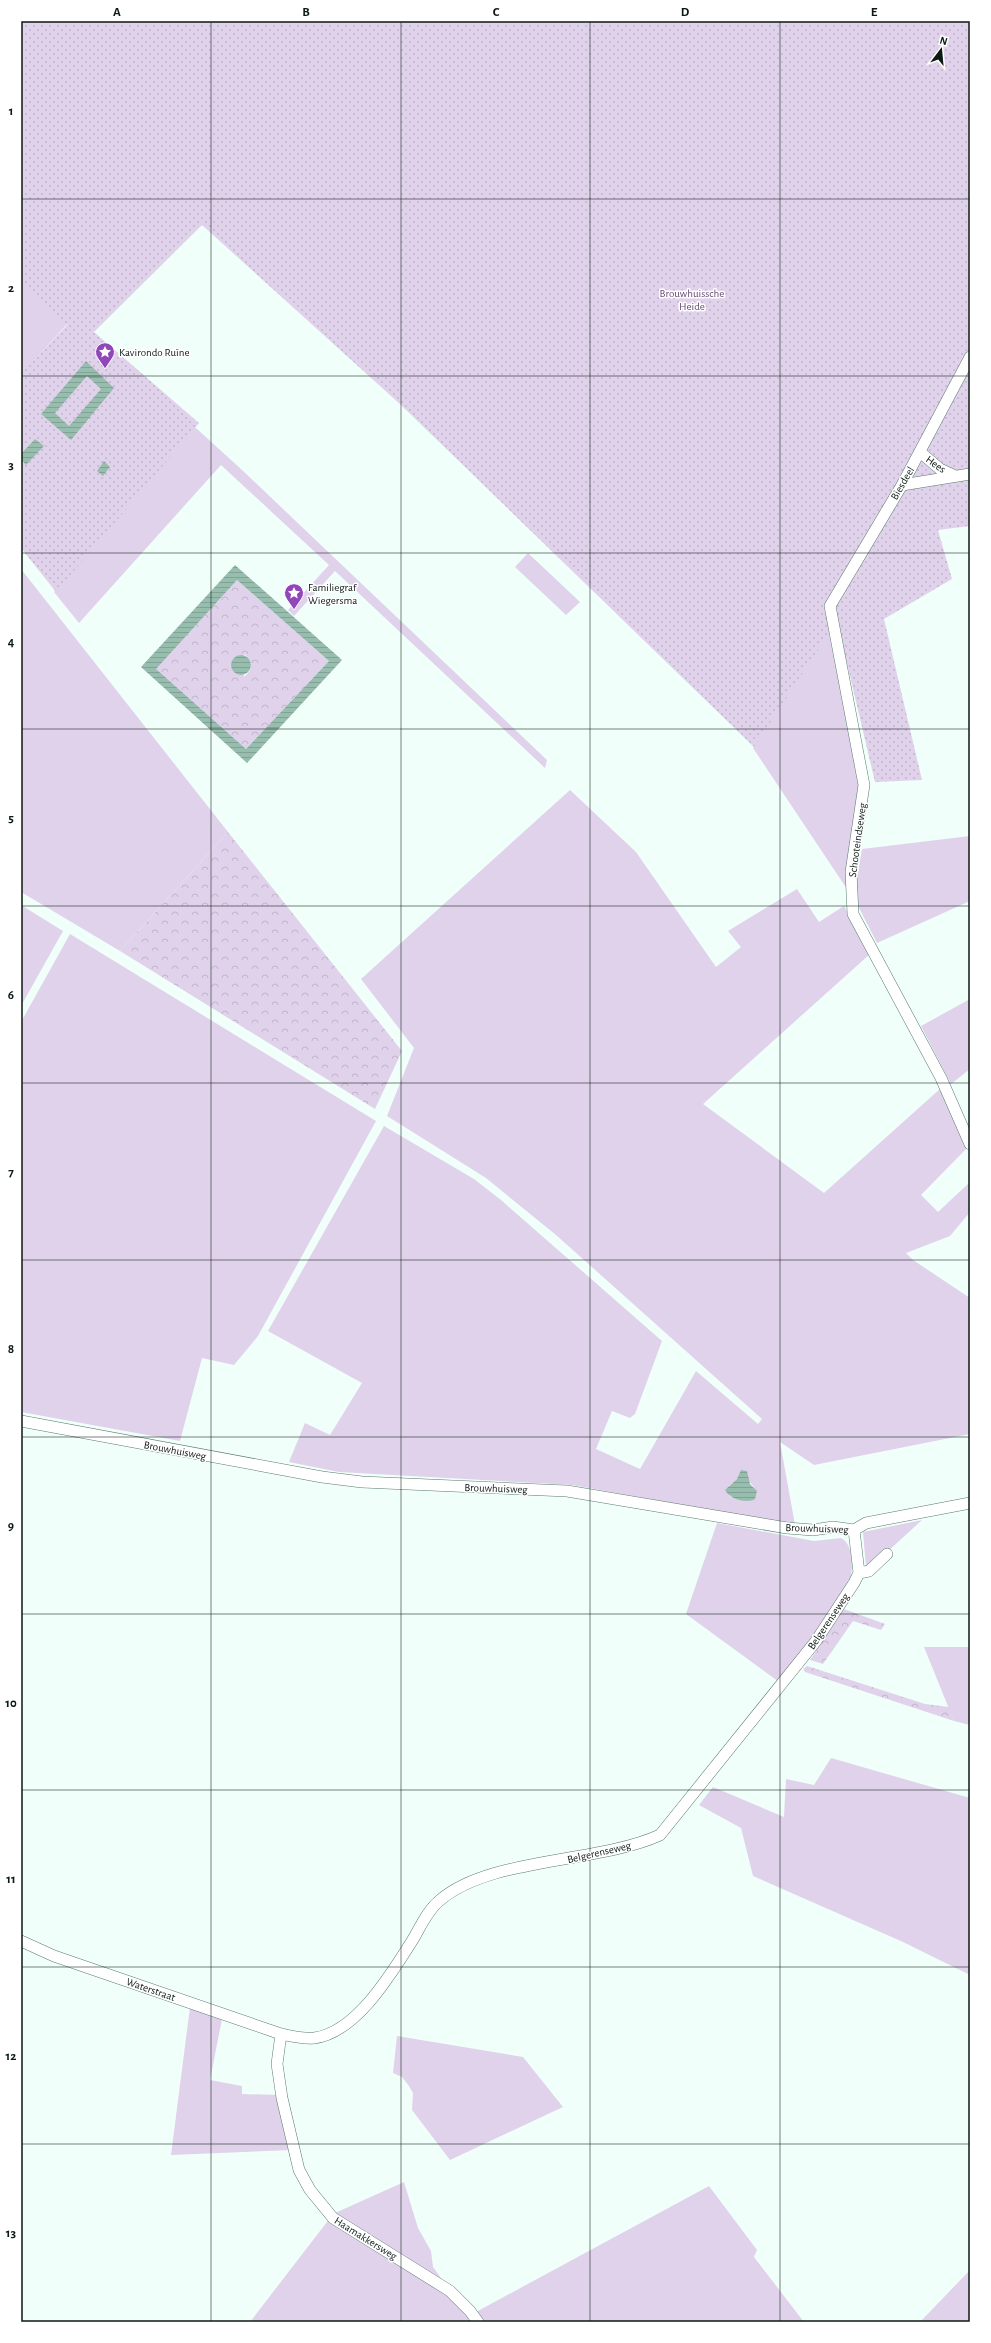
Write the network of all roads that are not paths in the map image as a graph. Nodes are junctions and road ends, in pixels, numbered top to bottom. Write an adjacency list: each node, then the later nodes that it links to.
1 (970, 357): 2 (street, Biesdeel)
2 (920, 452): 4 (street, Hees); 5 (street, Biesdeel)
3 (970, 474): 4 (street, Hees)
4 (953, 475): 5 (street, Hees)
5 (902, 485): 6 (street, Biesdeel)
6 (830, 606): 7 (street, Schooteindseweg)
7 (970, 1144)
8 (21, 1421): 10 (street, Brouwhuisweg)
9 (970, 1503): 10 (street, Brouwhuisweg)
10 (854, 1530): 12 (street)
11 (887, 1554): 12 (street)
12 (859, 1573): 14 (street, Belgerenseweg)
13 (21, 1941): 14 (street, Waterstraat)
14 (281, 2034): 15 (street, Haamakkersweg)
15 (478, 2322)

